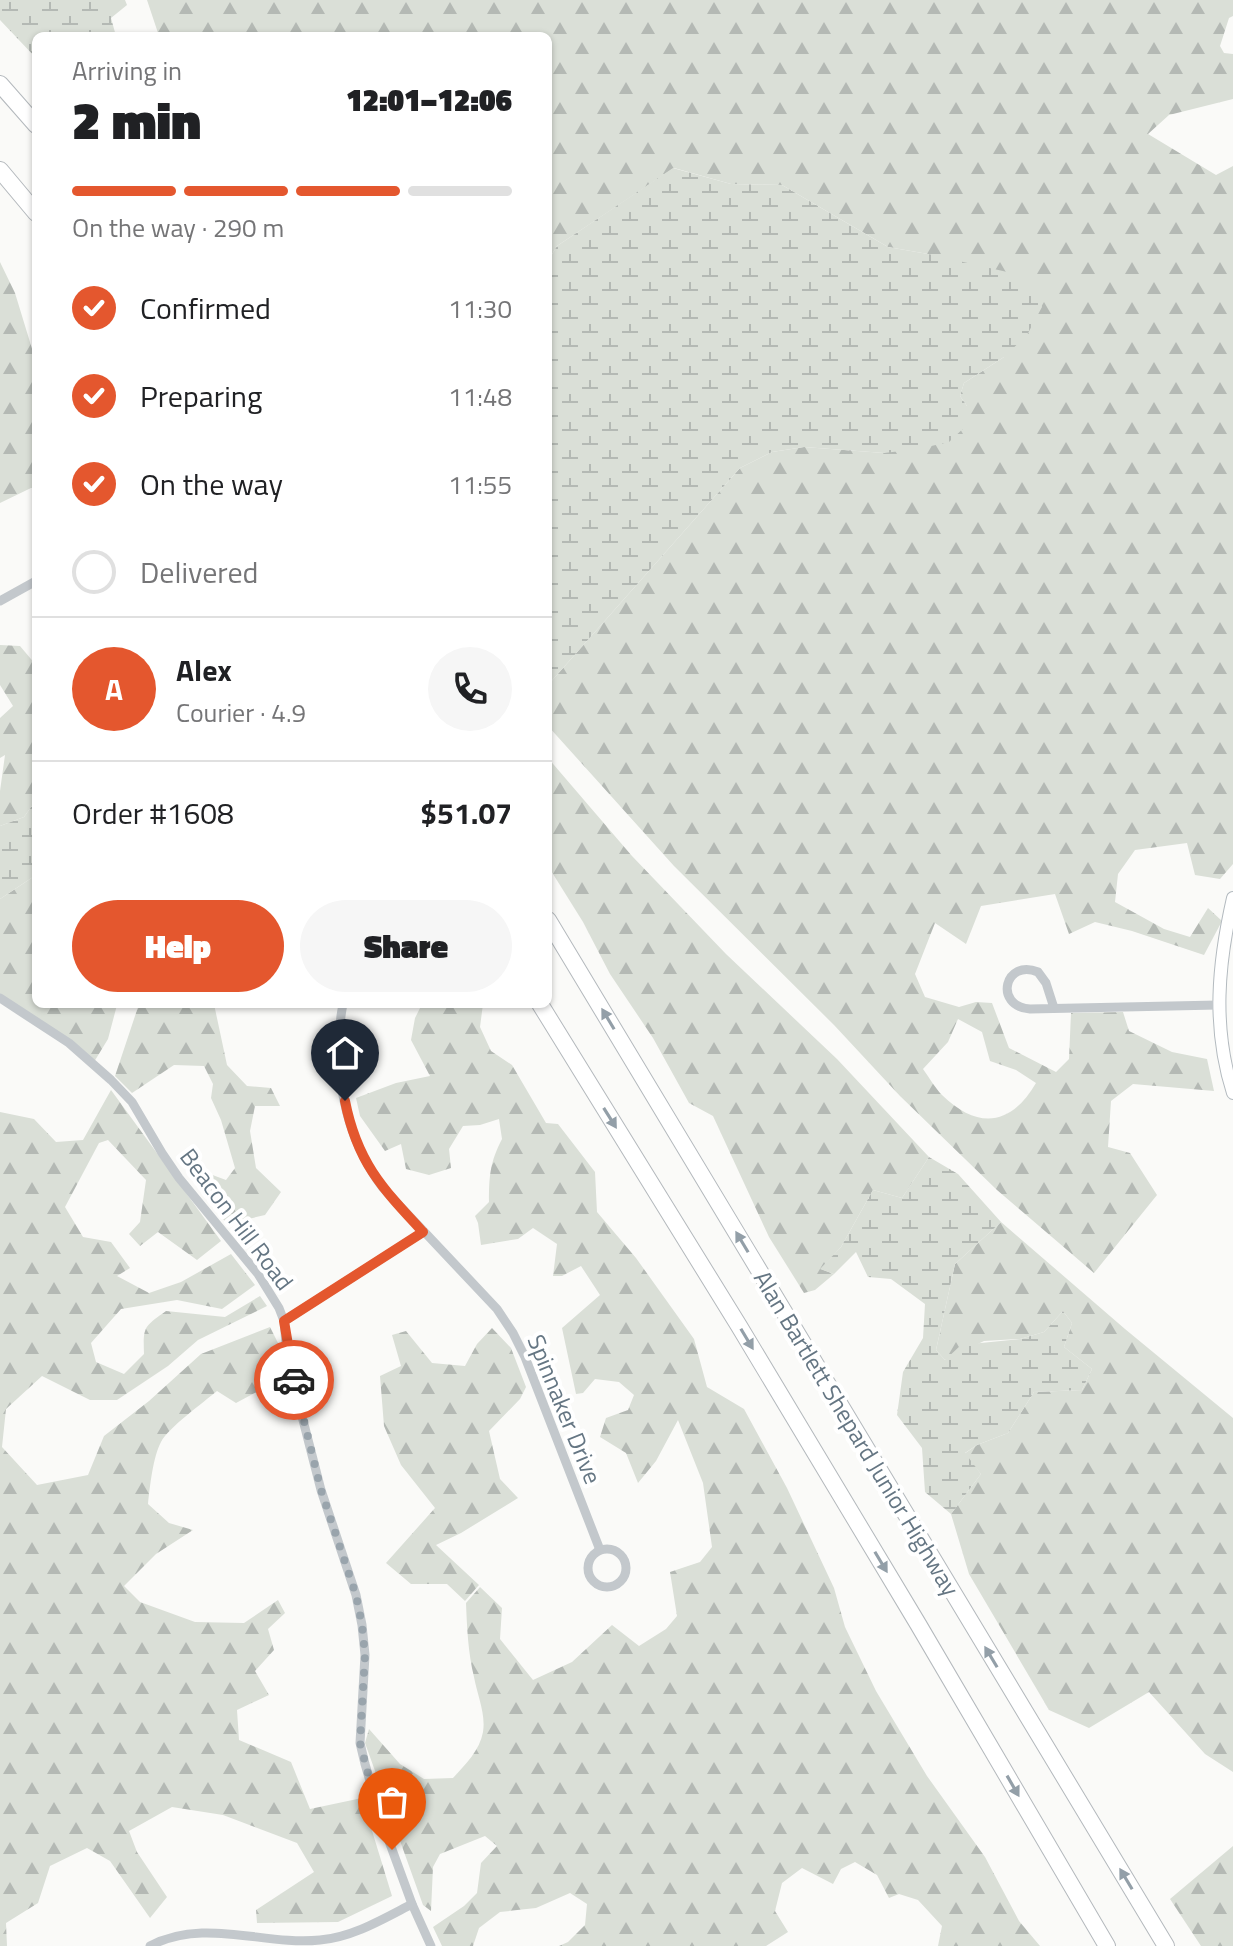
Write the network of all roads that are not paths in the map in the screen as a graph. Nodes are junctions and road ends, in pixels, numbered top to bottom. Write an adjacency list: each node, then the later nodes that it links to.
1 (0, 84): 2 (highway)
2 (32, 120)
3 (0, 170): 4 (highway)
4 (32, 208)
5 (32, 583): 6 (street)
6 (0, 601)
7 (1233, 898): 10 (street)
8 (552, 927): 22 (highway, Alan Bartlett Shepard Junior Highway, one-way to 8)
9 (0, 998): 16 (street, Beacon Hill Road)
10 (1218, 1005): 13 (street); 14 (street)
11 (343, 1008): 15 (street, Spinnaker Drive)
12 (542, 1008): 21 (highway, Alan Bartlett Shepard Junior Highway, one-way to 21)
13 (1054, 1008): 13 (street)
14 (1232, 1086)
15 (423, 1232): 16 (street); 17 (street, Spinnaker Drive)
16 (284, 1321): 18 (street, Beacon Hill Road)
17 (600, 1550): 17 (street, Spinnaker Drive)
18 (412, 1904): 19 (street); 20 (street, Beacon Hill Road)
19 (150, 1946)
20 (431, 1946)
21 (1107, 1946)
22 (1166, 1946)

